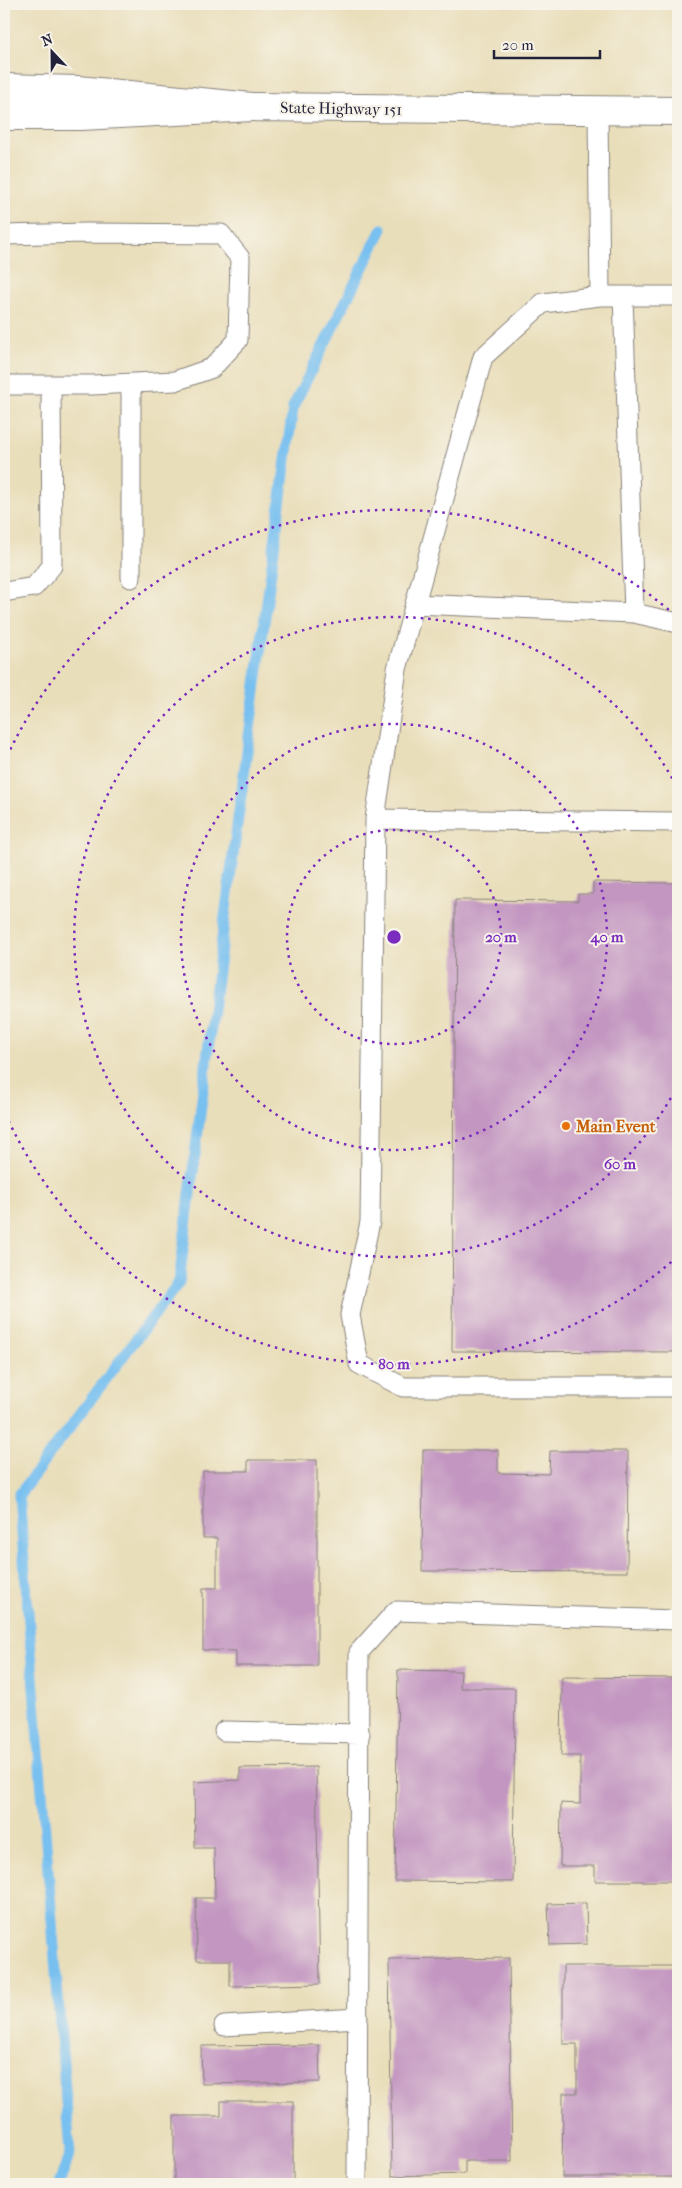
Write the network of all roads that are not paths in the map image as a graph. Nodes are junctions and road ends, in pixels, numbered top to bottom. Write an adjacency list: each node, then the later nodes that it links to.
1 (4, 88): 2 (main road)
2 (252, 107): 3 (main road, State Highway 151); 5 (main road, State Highway 151)
3 (598, 111): 4 (main road, State Highway 151); 7 (lane)
4 (678, 112)
5 (4, 116)
6 (4, 235): 10 (lane)
7 (600, 296): 8 (lane); 15 (lane)
8 (623, 296): 9 (lane); 16 (lane)
9 (678, 296)
10 (131, 384): 12 (lane); 13 (lane)
11 (4, 385): 12 (lane)
12 (51, 385): 14 (lane)
13 (131, 578)
14 (4, 592)
15 (415, 604): 16 (lane); 18 (lane)
16 (634, 613): 17 (lane)
17 (678, 623)
18 (375, 820): 19 (lane); 20 (lane)
19 (678, 822)
20 (678, 1388)
21 (678, 1620): 23 (lane)
22 (224, 1731): 23 (lane)
23 (360, 1734): 24 (lane)
24 (358, 2018): 25 (lane); 26 (lane)
25 (224, 2026)
26 (357, 2184)

